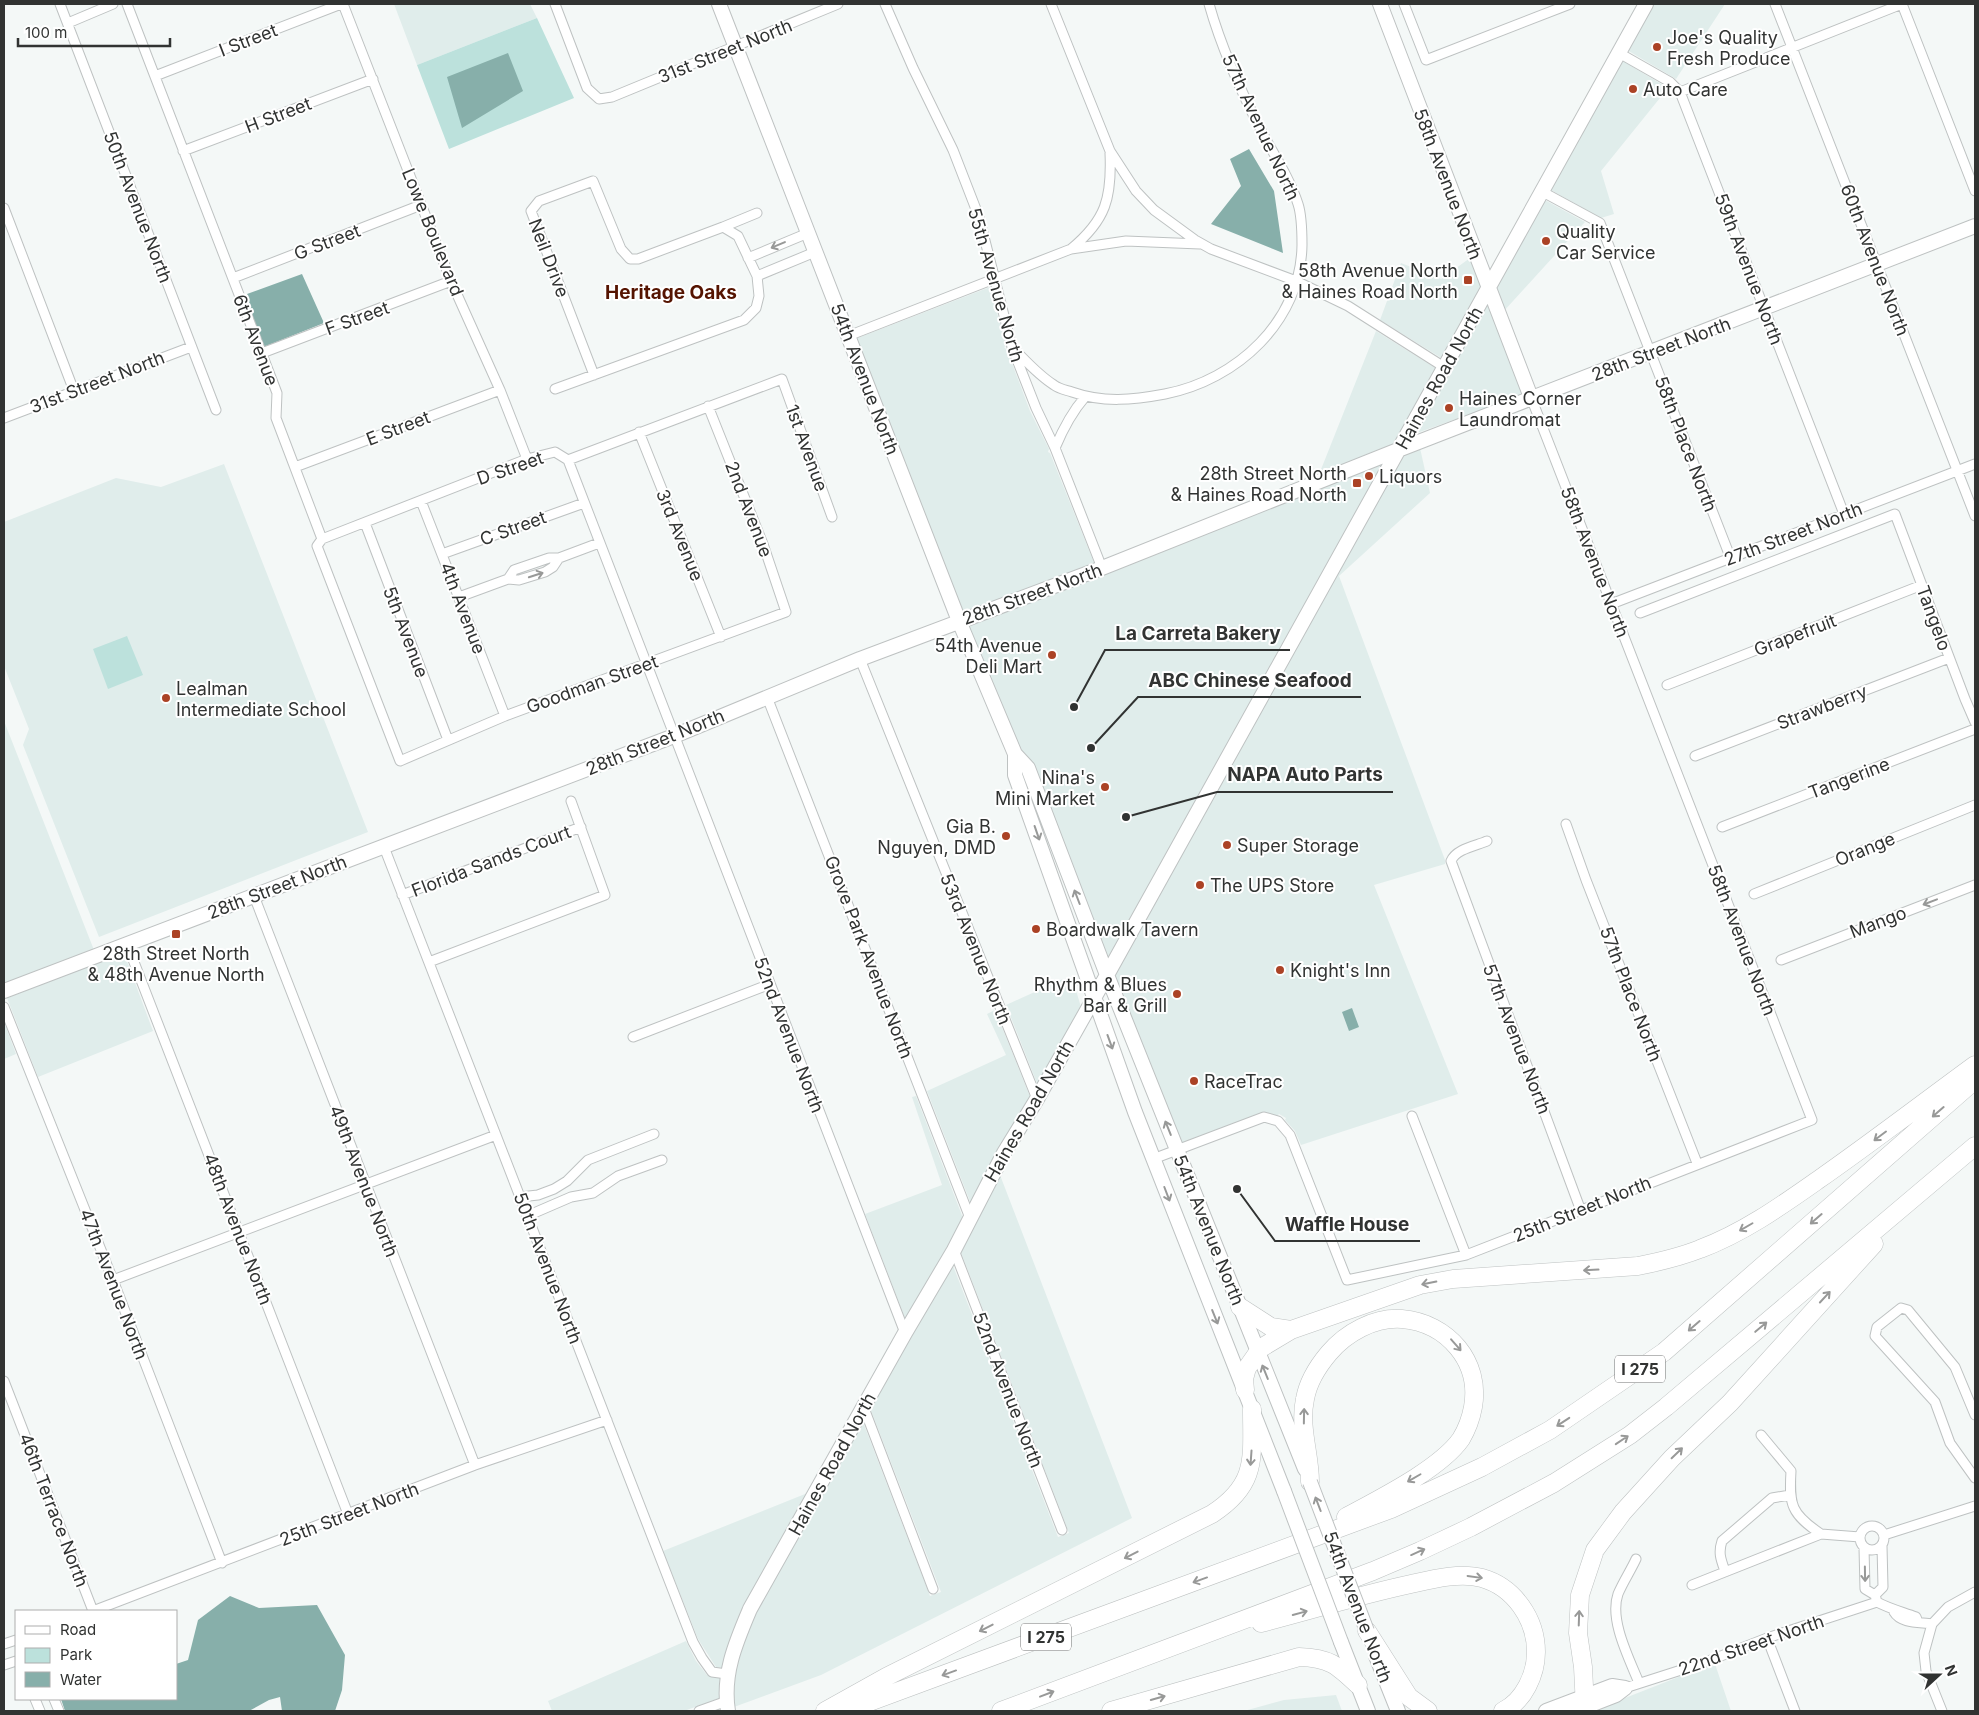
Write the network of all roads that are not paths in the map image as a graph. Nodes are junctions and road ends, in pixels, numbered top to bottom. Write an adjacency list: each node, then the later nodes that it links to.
1 (60, 4): 17 (street, 50th Avenue North)
2 (113, 4): 17 (street)
3 (127, 4): 21 (street, 6th Avenue)
4 (342, 4): 21 (street, I Street); 22 (street, Lowe Boulevard)
5 (555, 4): 18 (street, 31st Street North)
6 (719, 4): 18 (street, 54th Avenue North)
7 (838, 4): 18 (street, 31st Street North)
8 (885, 4): 41 (street, 55th Avenue North)
9 (1051, 4): 25 (street)
10 (1209, 4): 43 (street, 57th Avenue North)
11 (1380, 4): 44 (street, 58th Avenue North)
12 (1404, 4): 13 (street)
13 (1570, 4)
14 (1646, 4): 20 (street, Haines Road North)
15 (1775, 4): 19 (street, 60th Avenue North)
16 (1902, 4): 19 (street); 27 (street)
17 (68, 23): 47 (street, 50th Avenue North)
18 (736, 47): 33 (street, 54th Avenue North)
19 (1792, 47): 23 (street); 38 (street, 60th Avenue North)
20 (1619, 53): 23 (street); 26 (street, Haines Road North)
21 (155, 76): 24 (street, 6th Avenue)
22 (373, 79): 24 (street, H Street); 28 (street, Lowe Boulevard)
23 (1680, 92): 45 (street, 59th Avenue North)
24 (183, 151): 40 (street, 6th Avenue)
25 (1110, 151): 34 (street); 35 (street)
26 (1541, 191): 44 (street, Haines Road North); 50 (street, 58th Place North)
27 (1975, 191)
28 (421, 206): 40 (street, G Street); 42 (street, Lowe Boulevard)
29 (4, 208): 56 (street)
30 (757, 213): 32 (street, Neil Drive)
31 (1975, 226): 38 (street, 28th Street North)
32 (723, 227): 37 (street); 52 (street, Neil Drive)
33 (808, 233): 36 (street, 54th Avenue North); 37 (street, one-way to 37)
34 (1202, 244): 35 (street); 43 (street)
35 (1071, 249): 41 (street)
36 (816, 252): 39 (street); 46 (street, 54th Avenue North)
37 (748, 258): 39 (street)
38 (1876, 265): 45 (street, 28th Street North); 69 (street, 60th Avenue North)
39 (757, 276): 52 (street)
40 (233, 278): 49 (street, 6th Avenue)
41 (994, 280): 46 (street); 48 (street, 55th Avenue North)
42 (451, 281): 49 (street, F Street); 55 (street, Lowe Boulevard)
43 (1296, 281): 51 (street); 57 (street, 57th Avenue North)
44 (1488, 290): 51 (street, Haines Road North); 58 (street, 58th Avenue North)
45 (1764, 308): 50 (street, 28th Street North); 72 (street, 59th Avenue North)
46 (848, 336): 86 (street, 54th Avenue North)
47 (191, 347): 56 (street, 31st Street North); 60 (street, 50th Avenue North)
48 (1012, 347): 57 (street, 57th Avenue North); 63 (street, 55th Avenue North)
49 (262, 353): 68 (street, 6th Avenue)
50 (1650, 353): 58 (street, 28th Street North); 79 (street, 58th Place North)
51 (1444, 367): 64 (street, Haines Road North)
52 (594, 375): 54 (street)
53 (782, 379): 59 (street, D Street); 74 (street, 1st Avenue)
54 (555, 389)
55 (500, 390): 65 (street, Lowe Boulevard); 68 (street, E Street)
56 (74, 391): 61 (street, 31st Street North)
57 (1085, 397): 63 (street)
58 (1532, 400): 64 (street, 28th Street North); 83 (street, 58th Avenue North)
59 (708, 406): 62 (street, D Street); 84 (street, 2nd Avenue)
60 (216, 410)
61 (4, 418)
62 (639, 432): 66 (street, D Street); 87 (street, 3rd Avenue)
63 (1055, 448): 80 (street, 55th Avenue North)
64 (1398, 450): 80 (street, 28th Street North); 115 (street, Haines Road North)
65 (527, 459): 66 (street, D Street); 70 (street, D Street)
66 (568, 460): 71 (street)
67 (1975, 464): 69 (street, 27th Street North)
68 (295, 467): 76 (street, 6th Avenue)
69 (1958, 471): 72 (street, 27th Street North); 73 (street, 60th Avenue North)
70 (421, 501): 75 (street, D Street); 78 (street, 4th Avenue)
71 (584, 503): 77 (street); 78 (street, C Street)
72 (1844, 514): 79 (street, 27th Street North)
73 (1975, 516)
74 (832, 517)
75 (365, 523): 76 (street, D Street); 97 (street, 5th Avenue)
76 (322, 539): 100 (street, 6th Avenue)
77 (599, 542): 82 (street); 90 (street)
78 (442, 554): 82 (street, 4th Avenue)
79 (1731, 559): 83 (street, 27th Street North)
80 (1102, 568): 86 (street, 28th Street North)
81 (1922, 585): 85 (street, Tangelo); 88 (street, Tangelo); 91 (street, Grapefruit)
82 (459, 597): 93 (street, 4th Avenue)
83 (1611, 604): 125 (street, 58th Avenue North)
84 (786, 612): 87 (street, Goodman Street)
85 (1640, 613)
86 (959, 621): 89 (street, 28th Street North); 98 (street, 54th Avenue North)
87 (721, 637): 90 (street, Goodman Street)
88 (1949, 658): 94 (street, Tangelo); 99 (street, Strawberry)
89 (860, 659): 92 (street, 28th Street North); 123 (street, 53rd Avenue North)
90 (646, 665): 93 (street, Goodman Street); 96 (street)
91 (1667, 685)
92 (767, 697): 96 (street, 28th Street North); 138 (street, Grove Park Avenue North)
93 (505, 716): 97 (street, Goodman Street)
94 (1975, 722)
95 (1975, 728): 105 (street, Tangerine)
96 (674, 736): 107 (street, 28th Street North); 116 (street, 52nd Avenue North)
97 (448, 740): 100 (street, Goodman Street)
98 (1014, 754): 115 (street, 54th Avenue North, one-way to 98); 118 (street, 54th Avenue North, one-way to 118)
99 (1695, 756)
100 (400, 761)
101 (571, 800): 104 (street, Florida Sands Court)
102 (1975, 805): 109 (street, Orange)
103 (1566, 824): 132 (street, 57th Place North)
104 (581, 826): 110 (street, Florida Sands Court); 114 (street, Florida Sands Court)
105 (1722, 827)
106 (1487, 841): 136 (street, 57th Avenue North)
107 (384, 846): 110 (street, 50th Avenue North); 111 (street, 28th Street North)
108 (1975, 885): 113 (street, Mango, one-way to 113)
109 (1754, 894)
110 (402, 895): 114 (street, 50th Avenue North)
111 (254, 896): 112 (street, 28th Street North); 134 (street, 49th Avenue North)
112 (127, 944): 117 (street, 28th Street North); 139 (street, 48th Avenue North)
113 (1781, 960)
114 (429, 962): 127 (street, 50th Avenue North)
115 (1107, 975): 118 (street, Haines Road North); 129 (street, 54th Avenue North, one-way to 115)
116 (770, 984): 120 (street); 145 (street, 52nd Avenue North)
117 (4, 991)
118 (1093, 997): 123 (street, Haines Road North); 130 (street, 54th Avenue North, one-way to 130)
119 (4, 1007): 142 (street, 47th Avenue North)
120 (633, 1037)
121 (1975, 1065): 144 (highway, one-way to 144)
122 (1975, 1080): 168 (highway, I 275, one-way to 168)
123 (1037, 1099): 138 (street, Haines Road North)
124 (1412, 1116): 141 (street)
125 (1812, 1120): 132 (street, 25th Street North)
126 (654, 1134): 135 (street)
127 (496, 1135): 134 (street); 135 (street, 50th Avenue North)
128 (1975, 1146): 133 (highway, I 275)
129 (1177, 1150): 130 (street); 141 (street, 25th Street North); 143 (street, 54th Avenue North)
130 (1153, 1159): 148 (street, 54th Avenue North, one-way to 148)
131 (662, 1160): 137 (street)
132 (1697, 1163): 136 (street, 25th Street North)
133 (1940, 1176): 179 (highway, I 275, one-way to 133); 184 (highway, one-way to 133)
134 (366, 1185): 139 (street); 154 (street, 49th Avenue North)
135 (520, 1197): 137 (street, 50th Avenue North)
136 (1581, 1211): 141 (street, 25th Street North)
137 (527, 1216): 152 (street, 50th Avenue North)
138 (970, 1218): 140 (street, Haines Road North)
139 (239, 1232): 142 (street); 159 (street, 48th Avenue North)
140 (954, 1250): 145 (street, Haines Road North); 160 (street, 52nd Avenue North)
141 (1466, 1255)
142 (113, 1280): 167 (street, 47th Avenue North)
143 (1240, 1307): 144 (highway); 146 (street, 54th Avenue North)
144 (1291, 1330): 146 (highway)
145 (905, 1333): 149 (street, Haines Road North)
146 (1258, 1352): 148 (highway); 156 (street, 54th Avenue North, one-way to 146)
147 (4, 1381): 174 (street, 46th Terrace North)
148 (1244, 1390): 150 (street, 54th Avenue North)
149 (864, 1408): 171 (street); 180 (street, Haines Road North)
150 (1252, 1409): 182 (street, 54th Avenue North, bridge); 187 (highway, one-way to 187)
151 (1975, 1415): 155 (street)
152 (607, 1420): 154 (street, 25th Street North); 180 (street, 50th Avenue North)
153 (1761, 1435): 157 (street)
154 (475, 1465): 159 (street, 25th Street North)
155 (1975, 1478)
156 (1310, 1482): 168 (highway, one-way to 168); 177 (street, 54th Avenue North, one-way to 156, bridge)
157 (1790, 1495): 161 (street); 169 (street)
158 (1975, 1506): 162 (street)
159 (348, 1514): 167 (street, 25th Street North)
160 (1062, 1530)
161 (1821, 1534): 163 (street); 169 (street)
162 (1884, 1535): 163 (street); 164 (street)
163 (1860, 1537): 165 (street)
164 (1882, 1546): 165 (street); 173 (street)
165 (1864, 1548): 173 (street, one-way to 173)
166 (1636, 1559): 181 (street)
167 (222, 1563): 175 (street, 25th Street North)
168 (1246, 1564): 188 (highway, I 275, one-way to 188)
169 (1725, 1571): 170 (street)
170 (1692, 1585)
171 (933, 1589)
172 (1975, 1592): 176 (street)
173 (1876, 1599): 176 (street); 178 (street, 22nd Street North)
174 (93, 1610)
175 (96, 1610)
176 (1932, 1624): 197 (street)
177 (1367, 1631): 192 (street, 54th Avenue North); 193 (highway)
178 (1767, 1638): 181 (street, 22nd Street North); 196 (street)
179 (1152, 1653): 189 (highway, I 275, one-way to 179); 194 (highway, one-way to 194)
180 (727, 1674): 185 (street, Haines Road North)
181 (1639, 1683): 183 (street, 22nd Street North)
182 (1358, 1686): 190 (highway, one-way to 182); 191 (street, 54th Avenue North)
183 (1625, 1688): 184 (street, 22nd Street North); 184 (street, 22nd Street North)
184 (1586, 1701): 195 (street, 22nd Street North)
185 (727, 1706): 186 (street)
186 (699, 1711)
187 (825, 1711)
188 (845, 1711)
189 (1001, 1711)
190 (1111, 1711)
191 (1368, 1711)
192 (1398, 1711)
193 (1428, 1711)
194 (1503, 1711)
195 (1546, 1711)
196 (1795, 1711)
197 (1942, 1711)

